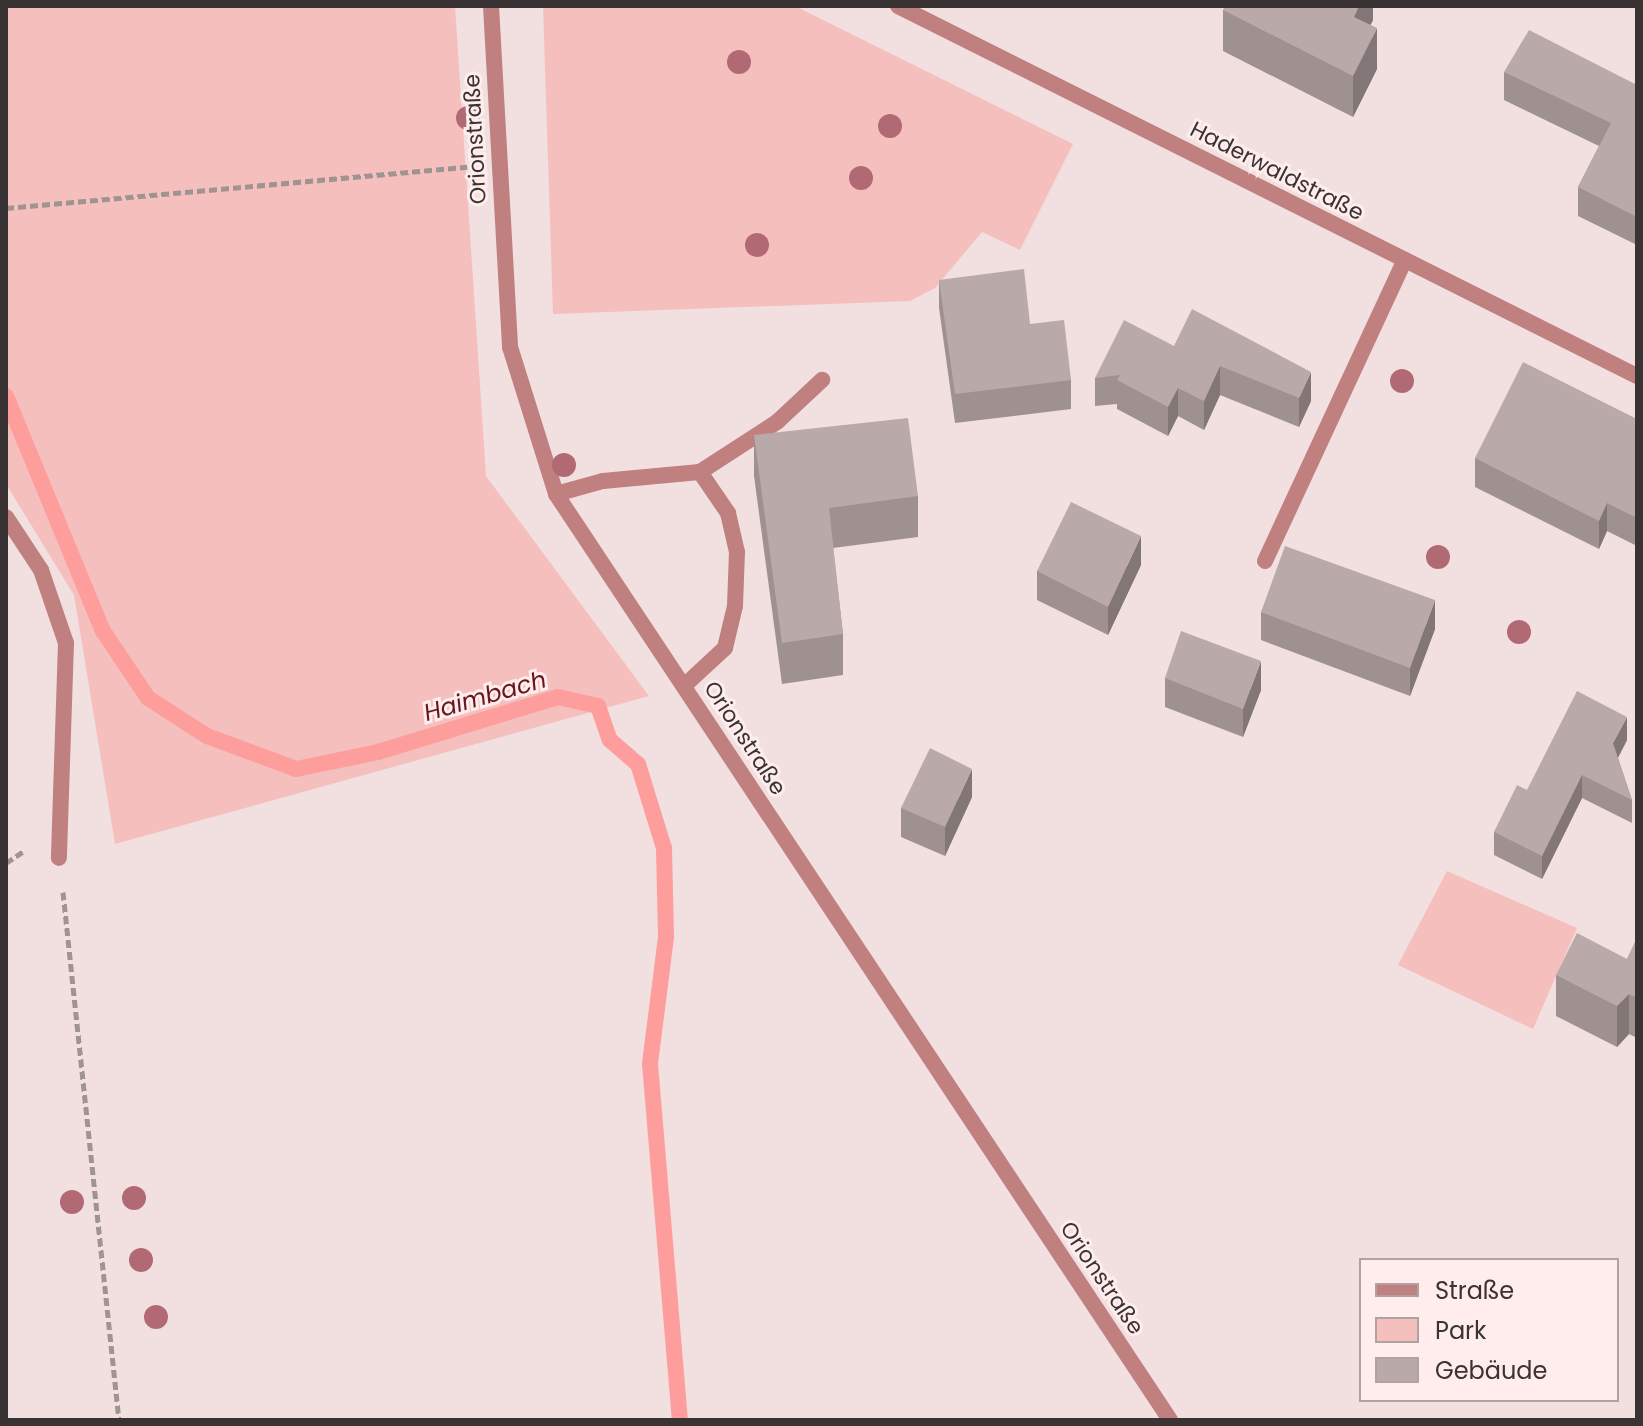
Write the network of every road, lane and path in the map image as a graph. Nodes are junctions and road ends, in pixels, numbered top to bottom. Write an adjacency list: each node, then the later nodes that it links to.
1 (491, 6): 3 (street, Orionstraße)
2 (898, 6): 5 (street, Haderwaldstraße)
3 (498, 164): 4 (path); 9 (street, Orionstraße)
4 (6, 208)
5 (1405, 260): 6 (street, Haderwaldstraße); 11 (street)
6 (1637, 376)
7 (822, 380): 8 (street)
8 (700, 472): 9 (street); 12 (street)
9 (556, 494): 12 (street, Orionstraße)
10 (6, 517): 13 (street)
11 (1265, 561)
12 (684, 686): 15 (street, Orionstraße)
13 (59, 858): 14 (path)
14 (119, 1420)
15 (1170, 1420)

